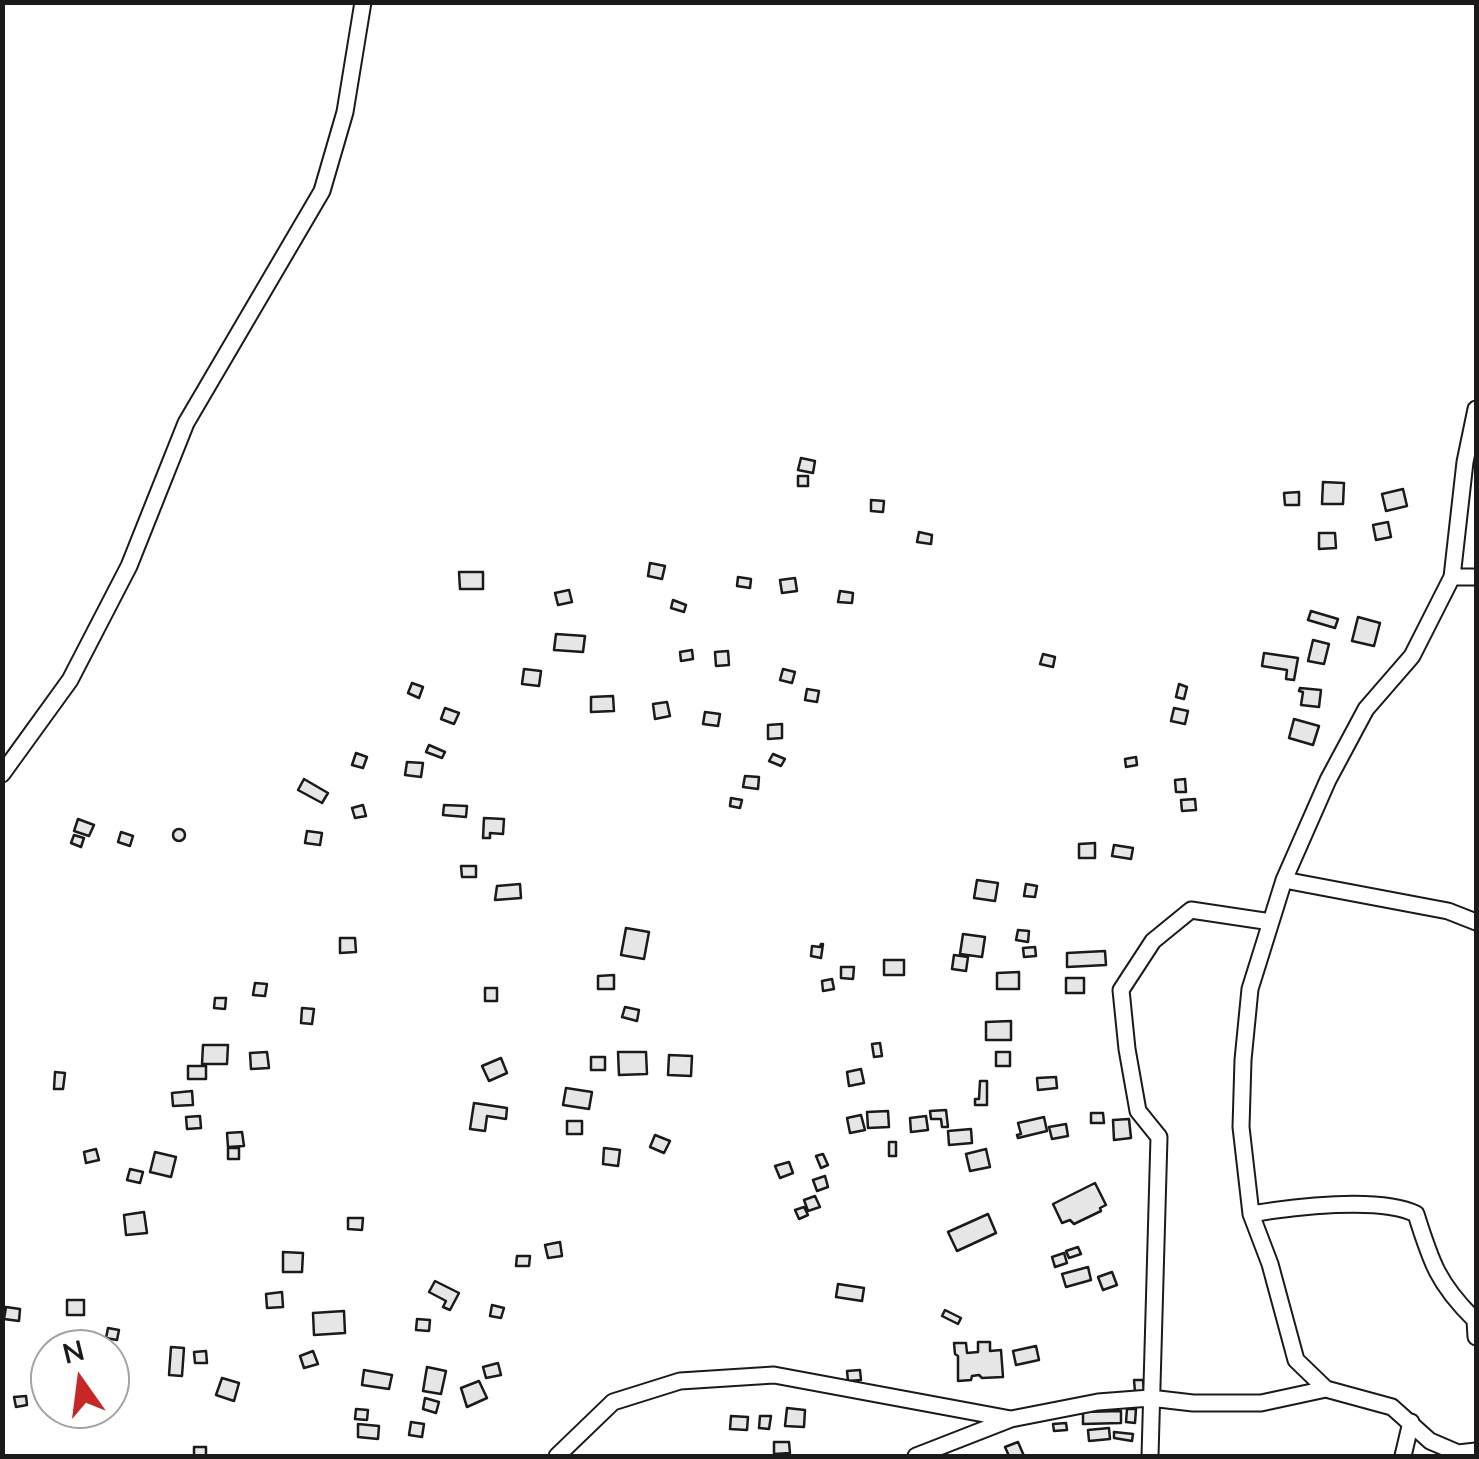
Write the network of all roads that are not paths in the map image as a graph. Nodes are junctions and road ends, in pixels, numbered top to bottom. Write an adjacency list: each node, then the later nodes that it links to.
1 (363, 2): 5 (street)
2 (1476, 409): 3 (street)
3 (1452, 576): 4 (street); 6 (street)
4 (1476, 577)
5 (2, 774)
6 (1284, 880): 7 (street); 8 (street)
7 (1271, 922): 9 (street); 12 (street)
8 (1476, 922)
9 (1250, 1214): 10 (street); 11 (street)
10 (1476, 1326)
11 (1326, 1389): 12 (street); 14 (street)
12 (1150, 1398): 13 (street); 18 (street)
13 (1012, 1419): 16 (street); 17 (street)
14 (1412, 1422): 15 (street); 19 (street)
15 (1476, 1451)
16 (557, 1456)
17 (916, 1456)
18 (1150, 1456)
19 (1403, 1456)

